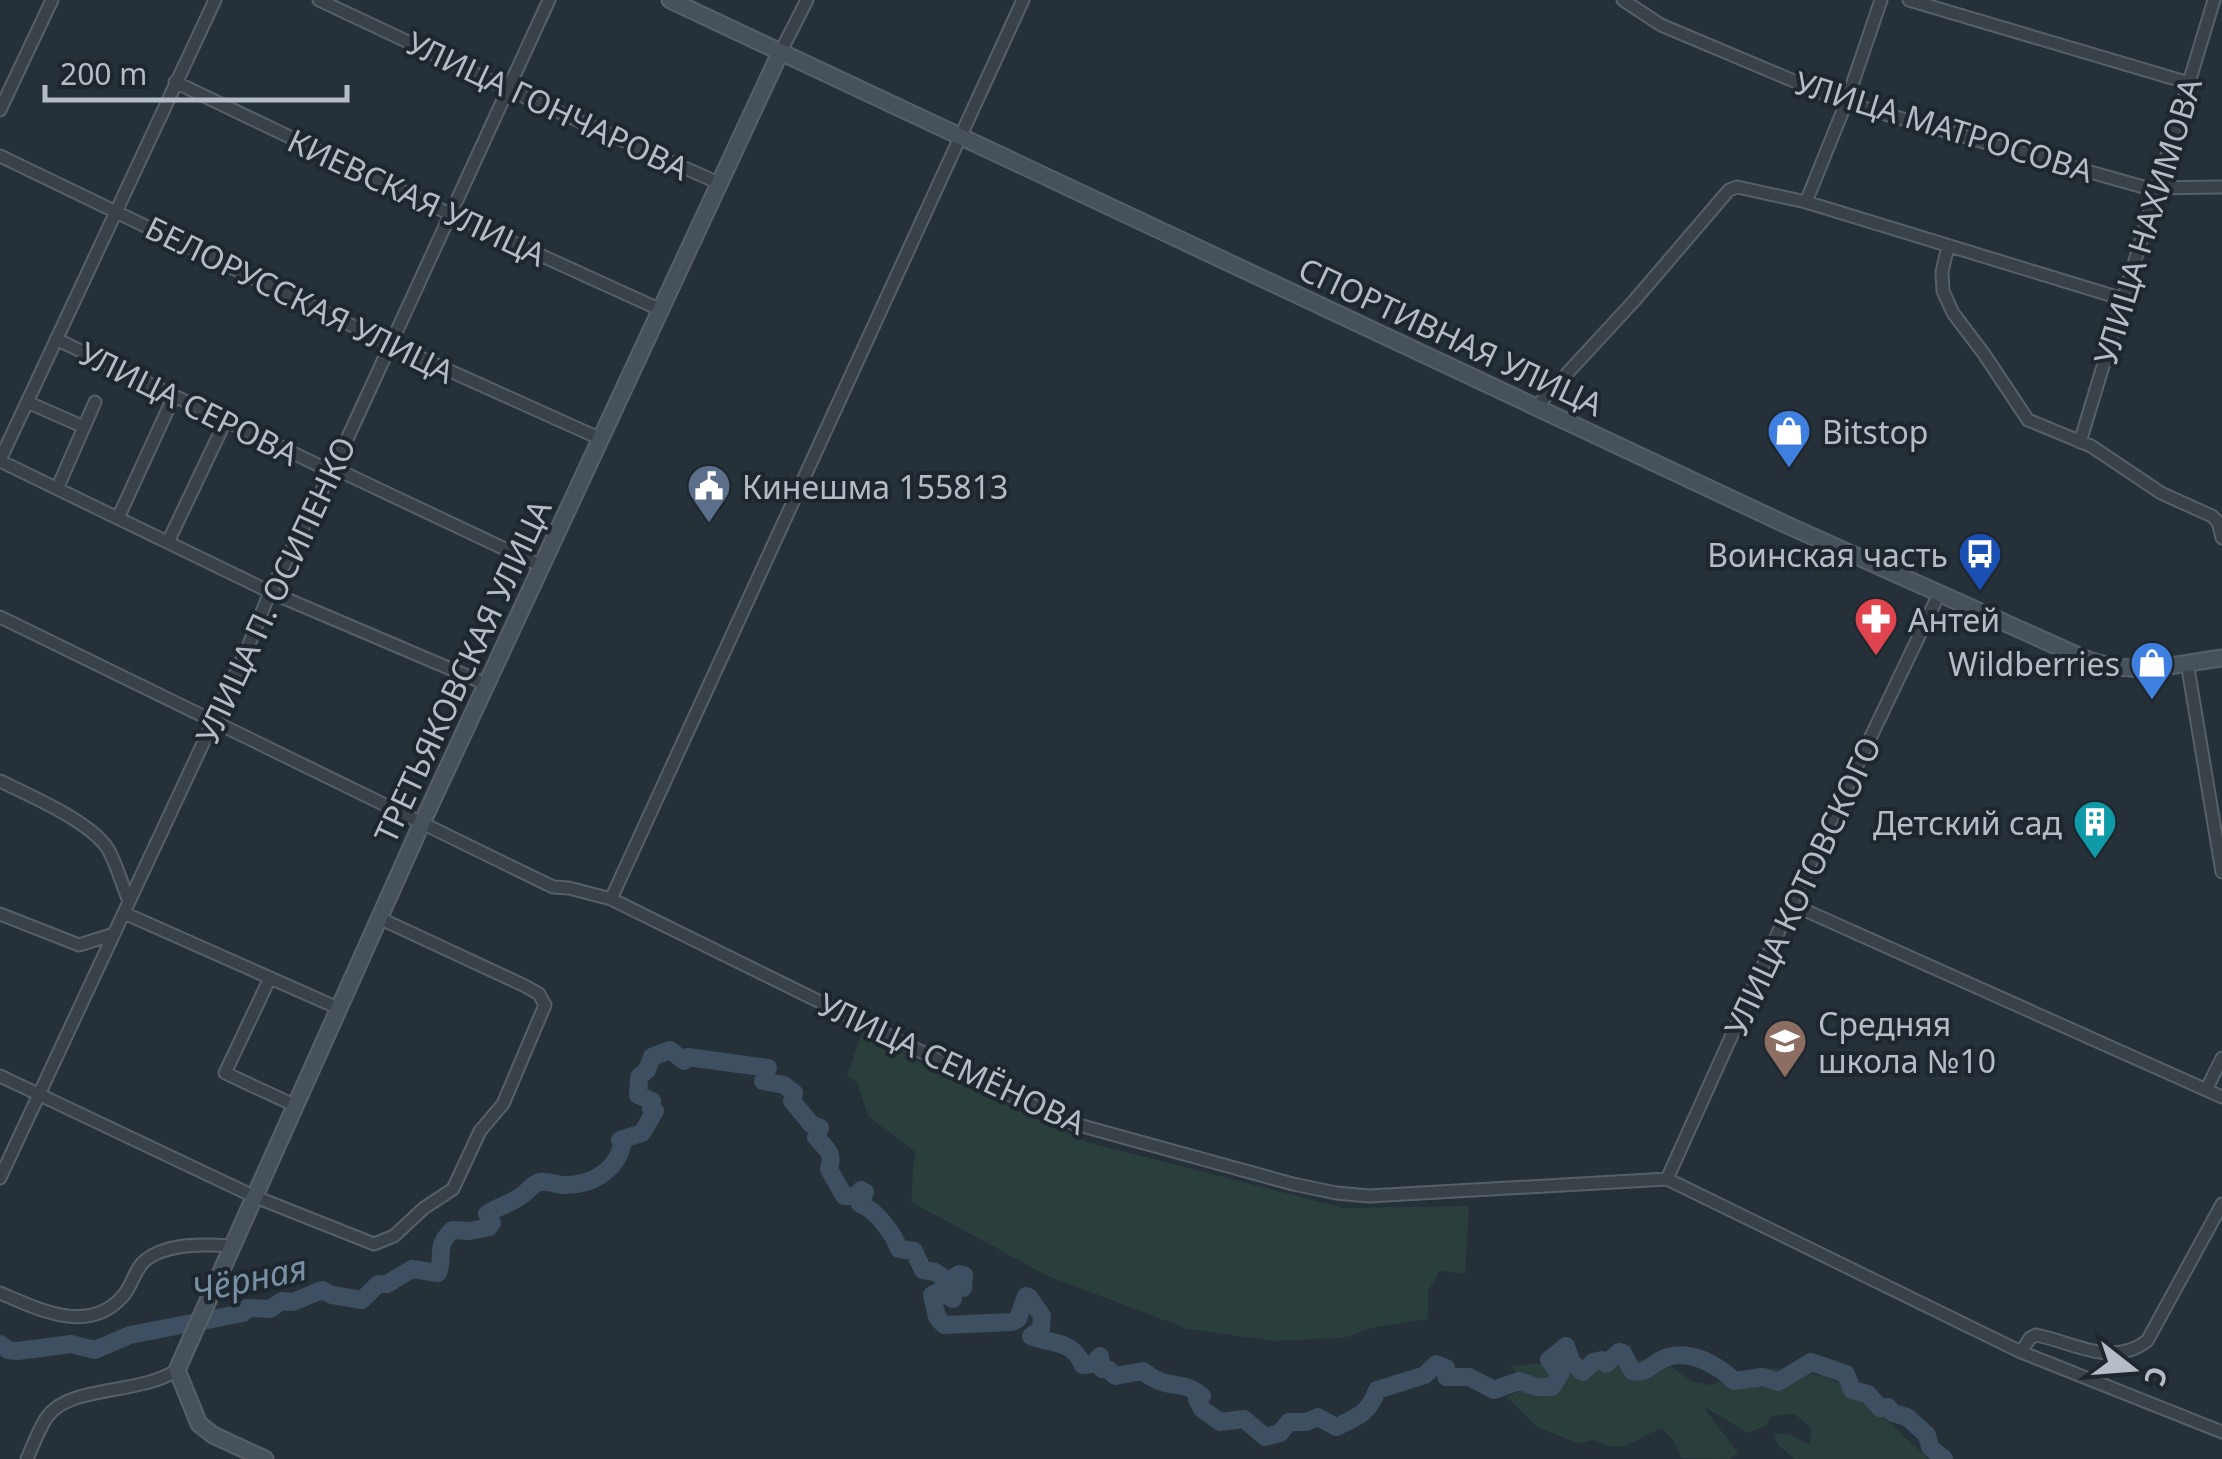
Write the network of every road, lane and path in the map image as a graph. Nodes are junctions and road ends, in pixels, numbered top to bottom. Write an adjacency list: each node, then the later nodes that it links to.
1 (52, 0): 17 (street)
2 (215, 0): 13 (street)
3 (319, 0): 15 (street, УЛИЦА ГОНЧАРОВА)
4 (549, 0): 15 (street, УЛИЦА П. ОСИПЕНКО)
5 (670, 0): 12 (street, СПОРТИВНАЯ УЛИЦА)
6 (807, 0): 12 (street, ТРЕТЬЯКОВСКАЯ УЛИЦА)
7 (1023, 0): 18 (street)
8 (1623, 0): 16 (street, УЛИЦА МАТРОСОВА)
9 (1881, 0): 16 (street)
10 (1910, 0): 14 (street)
11 (2214, 0): 14 (street, УЛИЦА НАХИМОВА)
12 (780, 53): 18 (street, СПОРТИВНАЯ УЛИЦА); 20 (street, ТРЕТЬЯКОВСКАЯ УЛИЦА)
13 (174, 82): 24 (street); 25 (street, КИЕВСКАЯ УЛИЦА)
14 (2189, 83): 22 (street, УЛИЦА НАХИМОВА)
15 (510, 88): 20 (street, УЛИЦА ГОНЧАРОВА); 25 (street, УЛИЦА П. ОСИПЕНКО)
16 (1846, 103): 22 (street, УЛИЦА МАТРОСОВА); 23 (street)
17 (0, 110)
18 (961, 137): 34 (street, СПОРТИВНАЯ УЛИЦА); 56 (street)
19 (0, 156): 24 (street, БЕЛОРУССКАЯ УЛИЦА)
20 (722, 184): 28 (street, ТРЕТЬЯКОВСКАЯ УЛИЦА)
21 (2222, 187): 22 (street, УЛИЦА МАТРОСОВА)
22 (2156, 189): 27 (street, УЛИЦА НАХИМОВА)
23 (1806, 202): 26 (street); 34 (street)
24 (116, 210): 29 (street); 30 (street, БЕЛОРУССКАЯ УЛИЦА)
25 (450, 214): 28 (street, КИЕВСКАЯ УЛИЦА); 30 (street, УЛИЦА П. ОСИПЕНКО)
26 (1948, 246): 27 (street); 38 (street)
27 (2123, 299): 38 (street, УЛИЦА НАХИМОВА)
28 (662, 310): 37 (street, ТРЕТЬЯКОВСКАЯ УЛИЦА)
29 (56, 339): 31 (street, УЛИЦА СЕРОВА); 32 (street)
30 (390, 344): 37 (street, БЕЛОРУССКАЯ УЛИЦА); 40 (street, УЛИЦА П. ОСИПЕНКО)
31 (174, 396): 35 (street, УЛИЦА СЕРОВА); 42 (street)
32 (27, 402): 36 (street); 39 (street)
33 (95, 402): 36 (street)
34 (1537, 406): 47 (street, СПОРТИВНАЯ УЛИЦА)
35 (226, 420): 40 (street, УЛИЦА СЕРОВА); 44 (street)
36 (84, 427): 41 (street)
37 (601, 439): 45 (street, ТРЕТЬЯКОВСКАЯ УЛИЦА)
38 (2080, 442): 43 (street)
39 (0, 461): 41 (street)
40 (332, 469): 45 (street, УЛИЦА СЕРОВА); 46 (street, УЛИЦА П. ОСИПЕНКО)
41 (57, 489): 42 (street)
42 (118, 518): 44 (street)
43 (2222, 538)
44 (168, 542): 46 (street)
45 (541, 566): 51 (street, ТРЕТЬЯКОВСКАЯ УЛИЦА)
46 (270, 592): 51 (street); 52 (street, УЛИЦА П. ОСИПЕНКО)
47 (1939, 594): 50 (street, СПОРТИВНАЯ УЛИЦА); 57 (street, УЛИЦА КОТОВСКОГО)
48 (0, 617): 52 (street, УЛИЦА СЕМЁНОВА)
49 (2222, 658): 50 (street, СПОРТИВНАЯ УЛИЦА)
50 (2187, 662): 55 (street)
51 (486, 684): 54 (street, ТРЕТЬЯКОВСКАЯ УЛИЦА)
52 (214, 719): 54 (street, УЛИЦА СЕМЁНОВА); 58 (street, УЛИЦА П. ОСИПЕНКО)
53 (0, 781): 58 (street)
54 (421, 825): 56 (street, УЛИЦА СЕМЁНОВА); 60 (street, ТРЕТЬЯКОВСКАЯ УЛИЦА)
55 (2222, 872)
56 (611, 900): 71 (street, УЛИЦА СЕМЁНОВА)
57 (1791, 904): 66 (street); 71 (street, УЛИЦА КОТОВСКОГО)
58 (126, 907): 61 (street, УЛИЦА П. ОСИПЕНКО); 62 (street)
59 (0, 914): 61 (street)
60 (379, 918): 63 (street, ТРЕТЬЯКОВСКАЯ УЛИЦА); 72 (street)
61 (114, 934): 67 (street, УЛИЦА П. ОСИПЕНКО)
62 (270, 978): 63 (street); 69 (street)
63 (338, 1008): 69 (street, ТРЕТЬЯКОВСКАЯ УЛИЦА)
64 (2222, 1058): 66 (street)
65 (0, 1076): 67 (street)
66 (2206, 1090): 68 (street)
67 (41, 1095): 70 (street, УЛИЦА П. ОСИПЕНКО); 72 (street)
68 (2222, 1097)
69 (294, 1104): 72 (street, ТРЕТЬЯКОВСКАЯ УЛИЦА)
70 (0, 1178)
71 (1667, 1179): 76 (street)
72 (253, 1196): 74 (street, ТРЕТЬЯКОВСКАЯ УЛИЦА)
73 (2222, 1204): 76 (street)
74 (230, 1246): 75 (street); 77 (street, ТРЕТЬЯКОВСКАЯ УЛИЦА)
75 (0, 1293)
76 (2021, 1352): 78 (street)
77 (179, 1364): 79 (street); 80 (street)
78 (2222, 1432)
79 (26, 1459)
80 (264, 1459)

